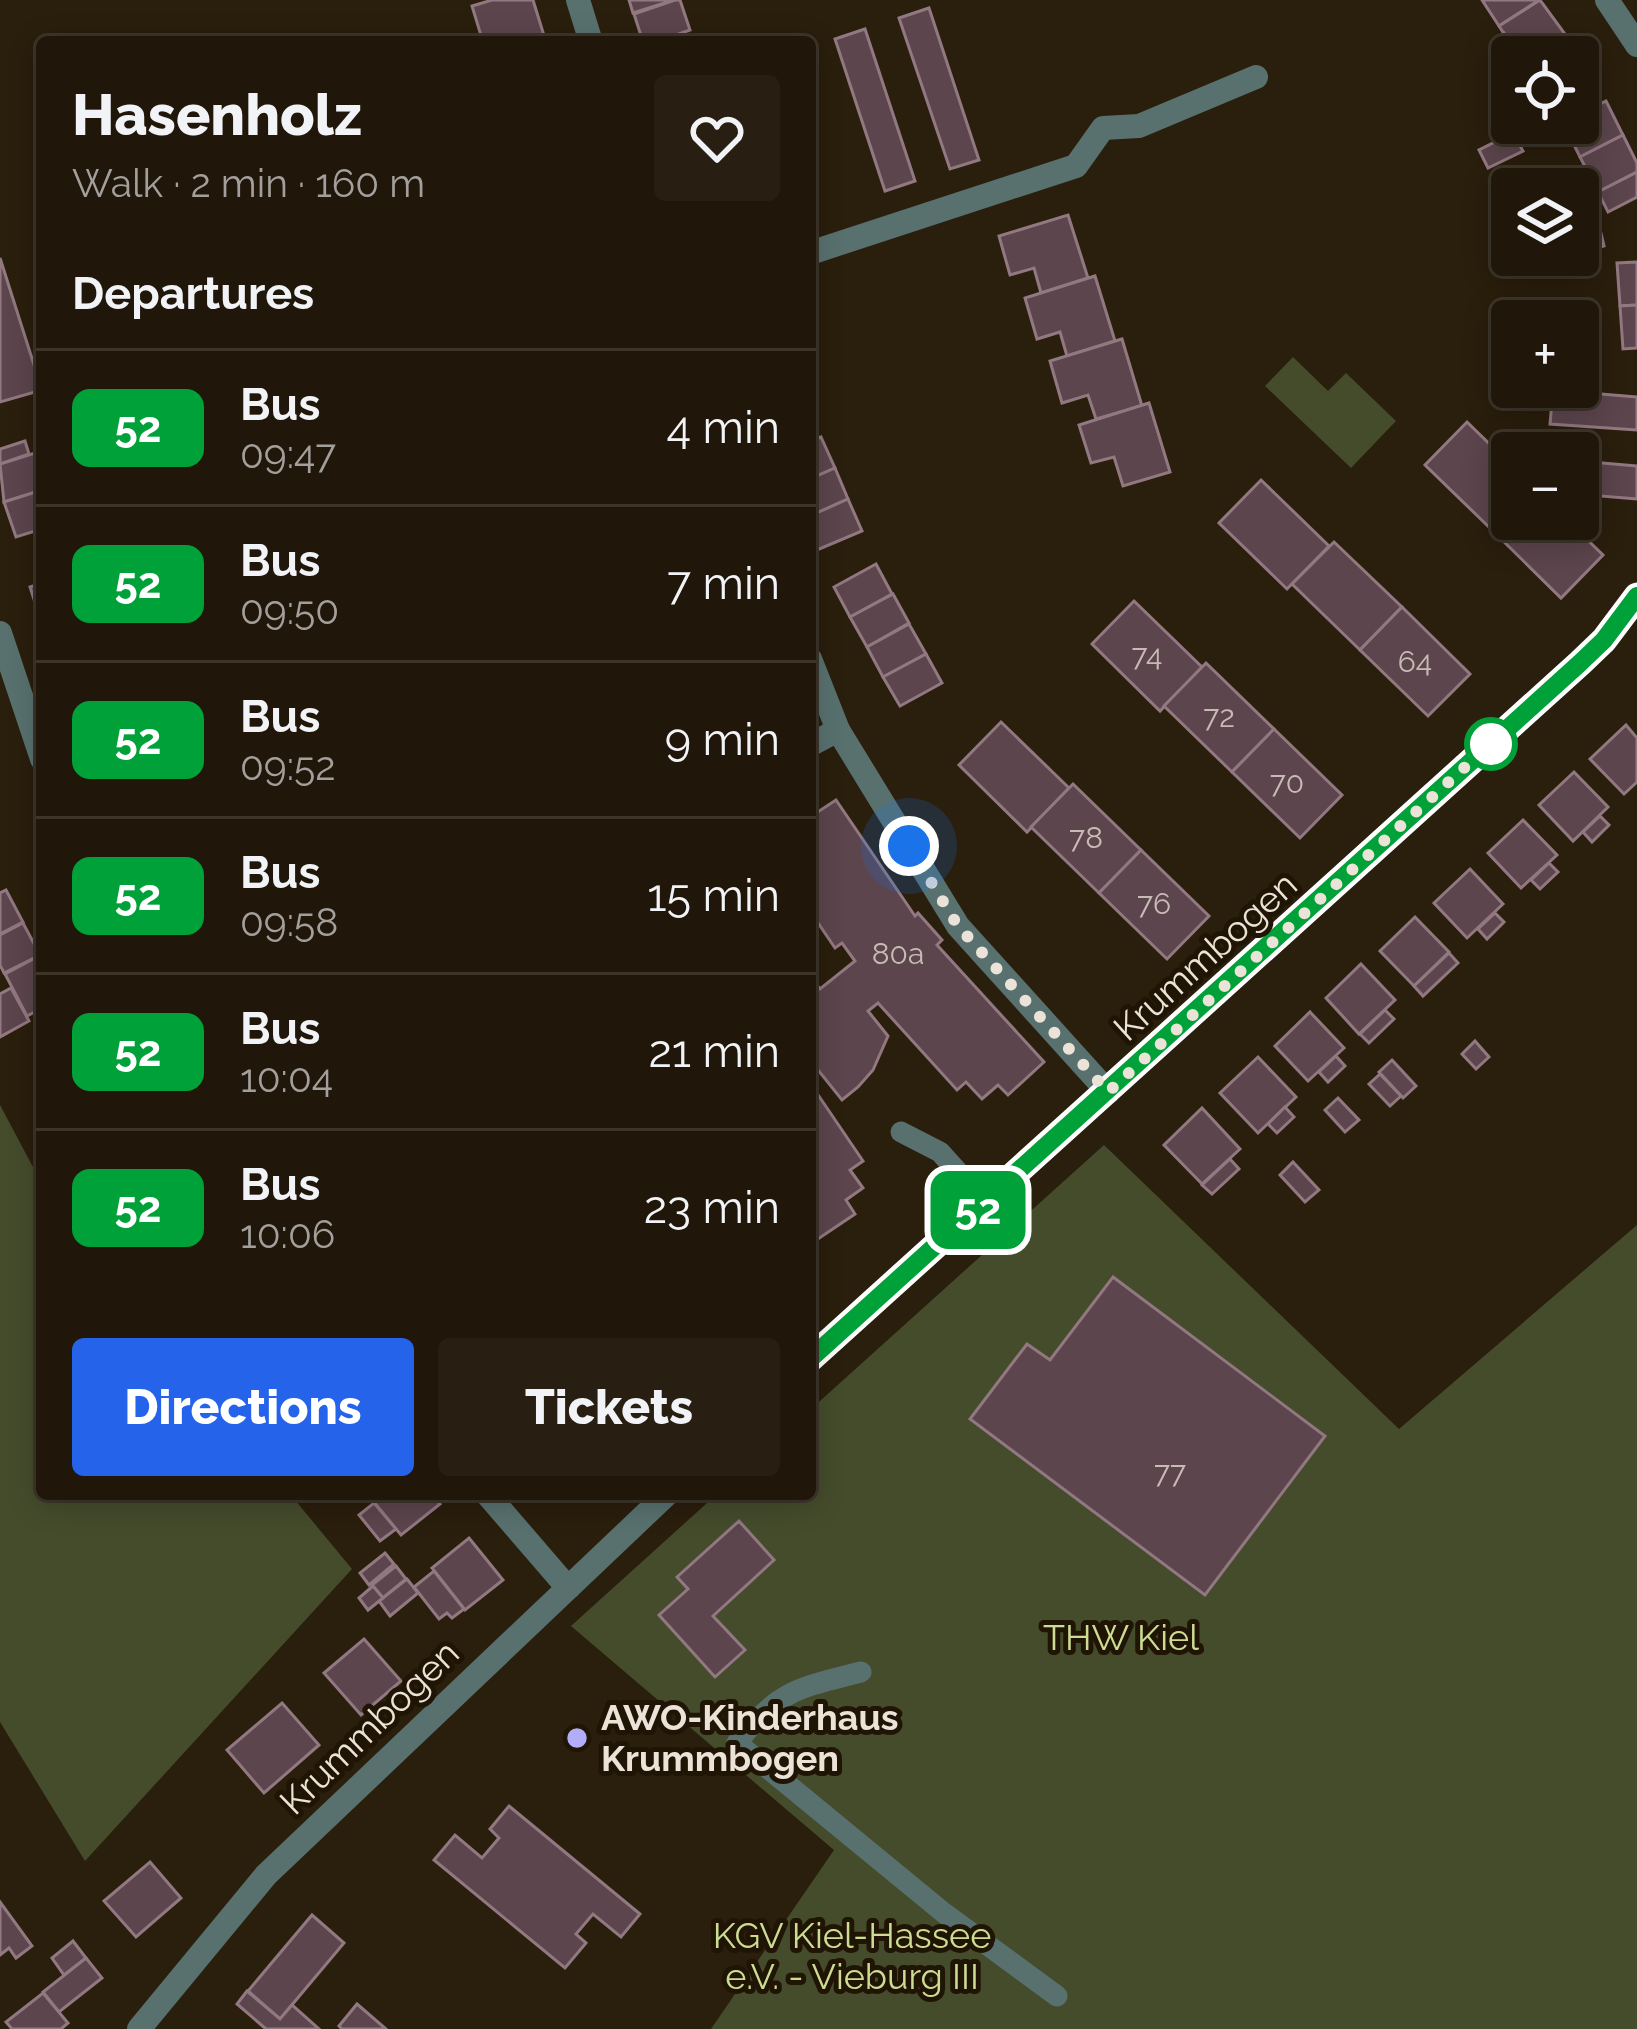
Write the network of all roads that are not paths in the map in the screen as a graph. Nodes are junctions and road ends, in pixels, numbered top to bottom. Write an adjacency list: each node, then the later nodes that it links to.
1 (578, 0): 3 (street)
2 (1607, 0): 4 (street)
3 (589, 36)
4 (1637, 45)
5 (1256, 77): 6 (street)
6 (816, 251)
7 (1637, 596): 13 (street, Krummbogen)
8 (0, 633): 11 (street)
9 (816, 674): 10 (street)
10 (838, 730): 12 (street); 13 (street)
11 (36, 741)
12 (816, 742)
13 (1108, 1092): 15 (street, Krummbogen)
14 (901, 1132): 15 (lane)
15 (986, 1203): 16 (street, Krummbogen)
16 (816, 1354)
17 (492, 1500): 19 (street)
18 (662, 1500): 19 (street, Krummbogen)
19 (568, 1588): 22 (street, Krummbogen)
20 (861, 1672): 21 (lane)
21 (1057, 1996)
22 (140, 2029)

